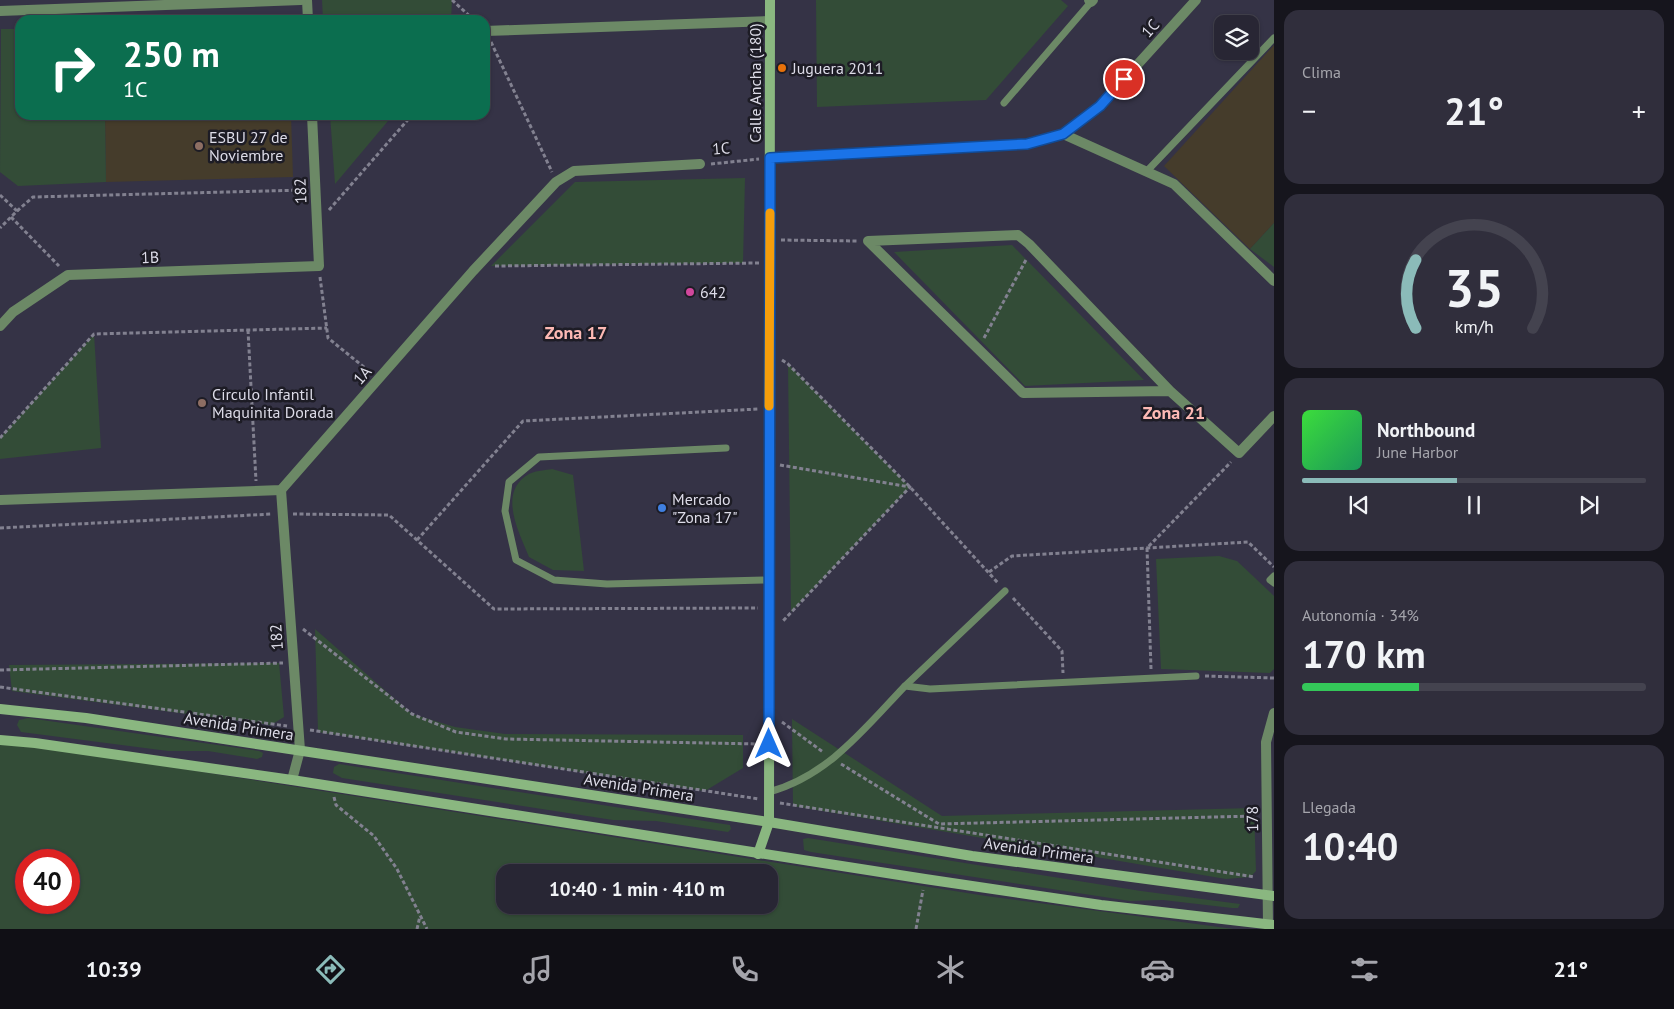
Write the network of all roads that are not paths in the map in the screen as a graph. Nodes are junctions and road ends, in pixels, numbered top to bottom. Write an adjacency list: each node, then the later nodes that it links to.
1 (301, 0): 6 (street)
2 (307, 0): 7 (street)
3 (770, 0): 8 (street, Calle Ancha (180))
4 (1196, 0): 13 (street, 1C)
5 (1091, 1): 11 (lane)
6 (0, 10)
7 (308, 15)
8 (770, 21): 9 (street); 14 (street, Calle Ancha (180))
9 (490, 31)
10 (1274, 38): 16 (lane)
11 (1004, 103)
12 (312, 120): 17 (street, 182)
13 (1063, 134): 14 (street, 1C); 16 (street)
14 (770, 158): 26 (street, Calle Ancha (180))
15 (700, 164): 23 (street, 1A)
16 (1147, 171): 18 (street)
17 (319, 266): 19 (street, 1B)
18 (1274, 281)
19 (0, 326)
20 (1170, 391): 20 (street); 21 (street)
21 (1274, 416)
22 (726, 448): 26 (lane)
23 (281, 490): 24 (street); 34 (street, 182)
24 (0, 500)
25 (1274, 576): 27 (lane)
26 (769, 580): 36 (street, Calle Ancha (180))
27 (1274, 583)
28 (1006, 591): 30 (lane)
29 (1196, 676): 30 (lane)
30 (905, 686): 36 (lane)
31 (0, 709): 34 (street, Avenida Primera)
32 (1274, 713): 39 (street, 178)
33 (0, 740): 35 (street)
34 (300, 750): 35 (street, 182); 37 (street, Avenida Primera)
35 (292, 780): 38 (street)
36 (769, 797): 37 (street, Calle Ancha (180))
37 (769, 822): 38 (street, Calle Ancha (180)); 39 (street, Avenida Primera)
38 (758, 854): 40 (street)
39 (1271, 895): 40 (street, 178)
40 (1271, 925)

